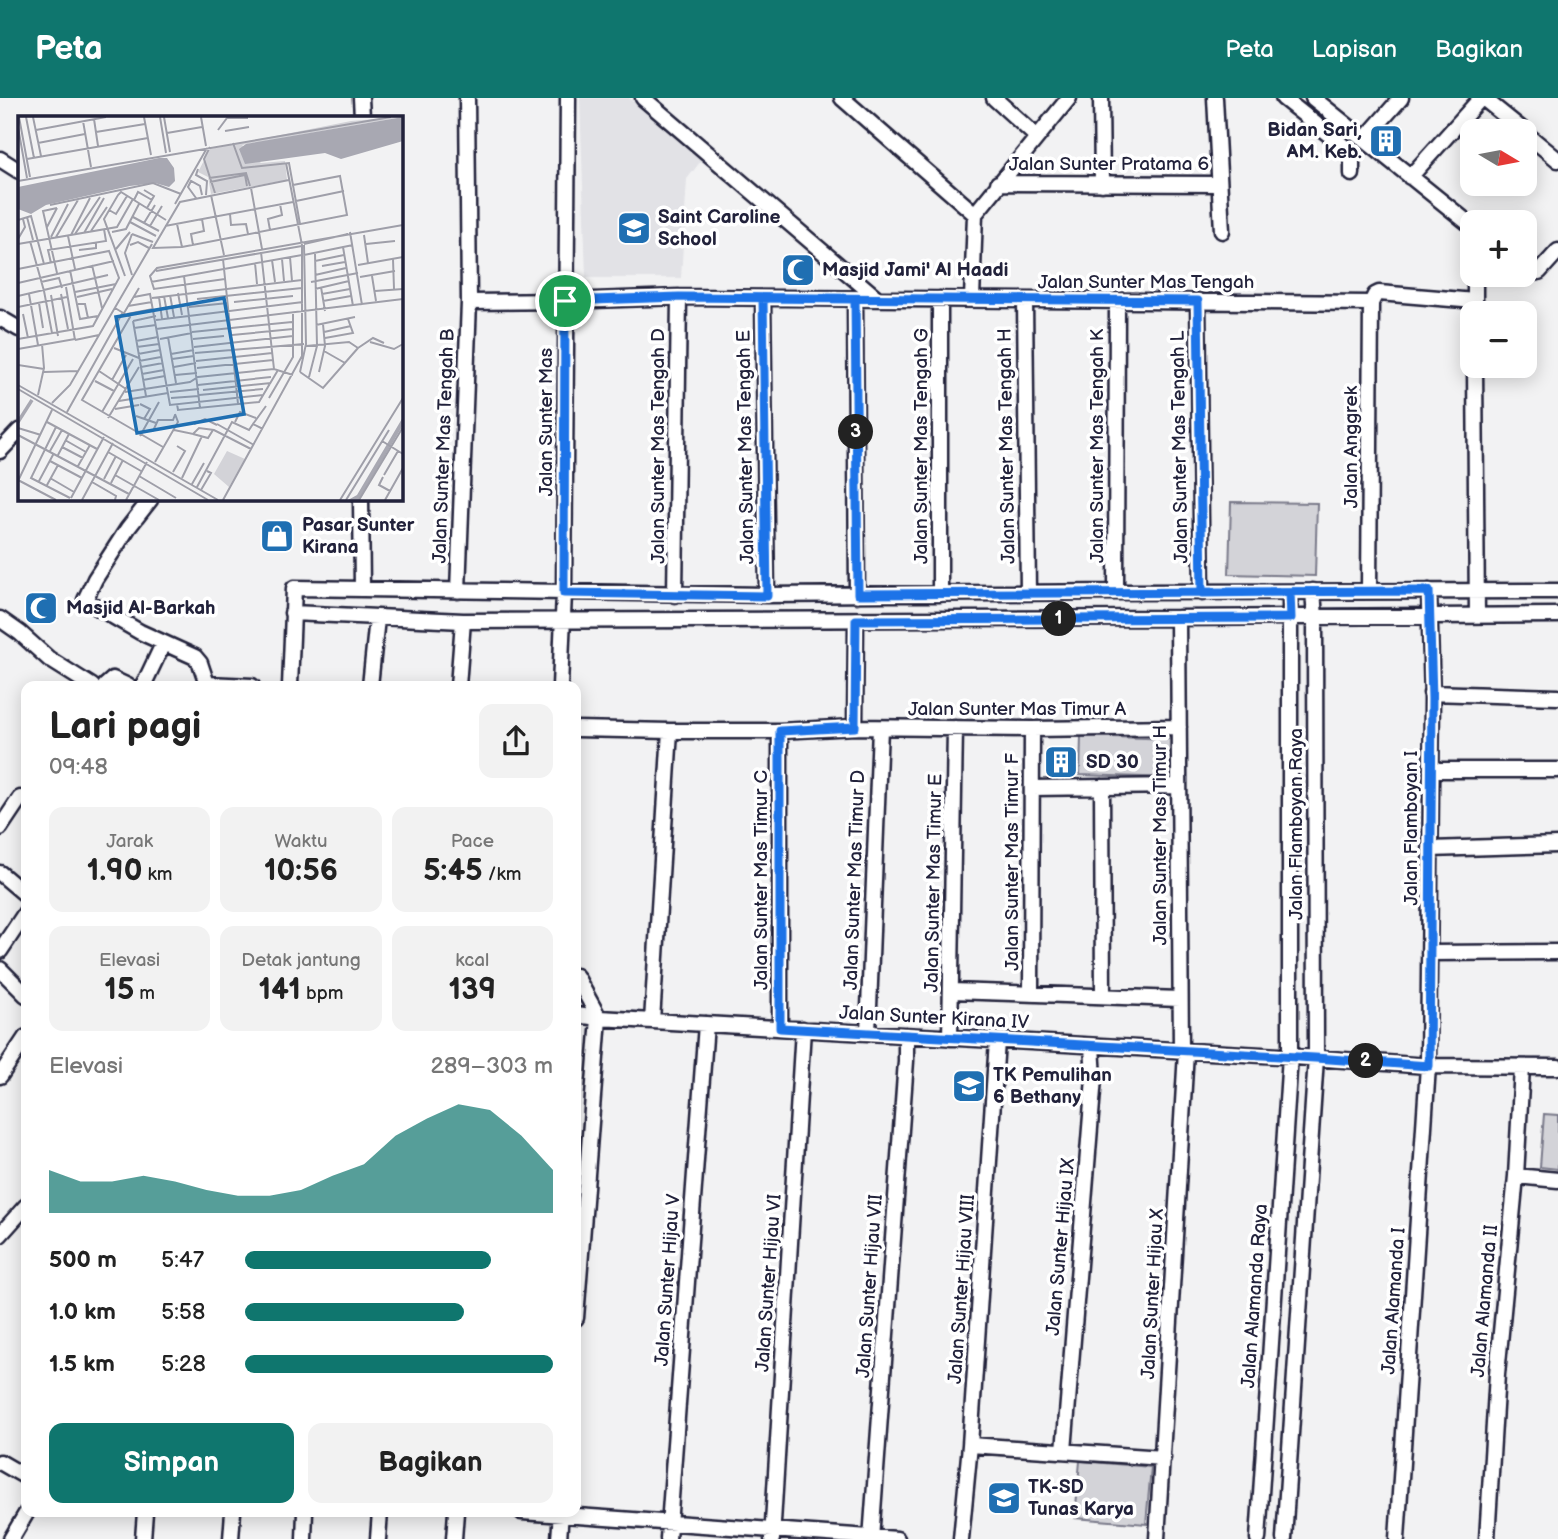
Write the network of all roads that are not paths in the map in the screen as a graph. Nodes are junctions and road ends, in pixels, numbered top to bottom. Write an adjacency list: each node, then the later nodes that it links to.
1 (362, 98): 14 (street)
2 (467, 98): 42 (street, Jalan Sunter Mas Tengah B)
3 (568, 98): 39 (street, Jalan Sunter Mas)
4 (643, 98): 35 (street)
5 (842, 98): 27 (street)
6 (994, 98): 16 (street)
7 (1069, 98): 16 (street)
8 (1101, 98): 25 (street)
9 (1215, 98): 26 (street)
10 (1283, 98): 22 (street)
11 (1313, 98): 17 (street)
12 (1401, 98): 17 (street)
13 (1487, 99): 15 (street); 23 (street)
14 (362, 116)
15 (1509, 119)
16 (1037, 136): 24 (street)
17 (1364, 140): 23 (street)
18 (1537, 143): 20 (street)
19 (0, 159): 21 (street)
20 (1558, 160)
21 (18, 170)
22 (1352, 174)
23 (1410, 177): 28 (street)
24 (998, 183): 25 (street, Jalan Sunter Pratama 6); 27 (street)
25 (1102, 184): 26 (street, Jalan Sunter Pratama 6)
26 (1219, 184): 29 (street)
27 (975, 214): 37 (street)
28 (1460, 217)
29 (1222, 231)
30 (1558, 251): 31 (street)
31 (1537, 272)
32 (679, 297): 33 (street, Jalan Sunter Mas Tengah B); 39 (street, Jalan Sunter Mas Tengah B); 66 (street, Jalan Sunter Mas Tengah D)
33 (763, 298): 34 (street, Jalan Sunter Mas Tengah); 67 (street, Jalan Sunter Mas Tengah E)
34 (855, 299): 35 (street, Jalan Sunter Mas Tengah); 64 (street)
35 (878, 299): 36 (street, Jalan Sunter Mas Tengah)
36 (940, 299): 37 (street, Jalan Sunter Mas Tengah); 65 (street, Jalan Sunter Mas Tengah G)
37 (972, 299): 38 (street, Jalan Sunter Mas Tengah)
38 (1025, 300): 40 (street, Jalan Sunter Mas Tengah); 62 (street, Jalan Sunter Mas Tengah H)
39 (565, 301): 42 (street, Jalan Sunter Mas Tengah B); 61 (street, Jalan Sunter Mas)
40 (1117, 301): 41 (street, Jalan Sunter Mas Tengah); 59 (street, Jalan Sunter Mas Tengah K)
41 (1198, 301): 43 (street, Jalan Sunter Mas Tengah); 63 (street, Jalan Sunter Mas Tengah L)
42 (468, 302): 58 (street, Jalan Sunter Mas Tengah B)
43 (1371, 303): 44 (street, Jalan Sunter Mas Tengah); 54 (street, Jalan Anggrek)
44 (1460, 305)
45 (0, 318): 46 (street)
46 (18, 328)
47 (1475, 378): 56 (street)
48 (18, 432): 49 (street)
49 (0, 451)
50 (149, 500): 80 (street)
51 (361, 500): 52 (street)
52 (362, 589): 58 (street); 68 (street)
53 (1313, 591): 54 (street); 60 (street); 72 (street, Jalan Flamboyan Raya)
54 (1369, 591): 55 (street)
55 (1429, 591): 56 (street); 71 (street, Jalan Flamboyan I)
56 (1476, 591): 57 (street); 69 (street)
57 (1558, 591)
58 (458, 592): 61 (street)
59 (1116, 592): 62 (street); 63 (street)
60 (1290, 592): 63 (street); 75 (street, Jalan Flamboyan Raya)
61 (564, 593): 66 (street); 77 (street, Jalan Sunter Mas)
62 (1028, 593): 65 (street)
63 (1202, 593)
64 (858, 594): 65 (street); 67 (street)
65 (940, 594)
66 (675, 595): 67 (street)
67 (767, 596)
68 (292, 613): 73 (street); 84 (street)
69 (1477, 615): 70 (street); 71 (street)
70 (1558, 615)
71 (1429, 616): 72 (street); 88 (street, Jalan Flamboyan I)
72 (1315, 617): 75 (street); 134 (street, Jalan Flamboyan Raya)
73 (377, 618): 79 (street); 85 (street)
74 (1178, 618): 75 (street); 78 (street); 91 (street, Jalan Sunter Mas Timur H)
75 (1291, 618): 133 (street, Jalan Flamboyan Raya)
76 (0, 619): 81 (street)
77 (563, 620): 78 (street); 79 (street); 87 (street, Jalan Sunter Mas)
78 (856, 620): 90 (street)
79 (463, 621): 86 (street)
80 (163, 644): 82 (street); 83 (street)
81 (84, 681)
82 (145, 681)
83 (206, 681)
84 (290, 681)
85 (371, 681)
86 (458, 681)
87 (560, 681)
88 (1431, 694): 89 (street); 98 (street, Jalan Flamboyan I)
89 (1558, 697)
90 (855, 727): 92 (street, Jalan Sunter Mas Timur A); 97 (street, Jalan Sunter Mas Timur A)
91 (1179, 727): 95 (street, Jalan Sunter Mas Timur A); 100 (street, Jalan Sunter Mas Timur H)
92 (880, 728): 93 (street, Jalan Sunter Mas Timur A); 126 (street, Jalan Sunter Mas Timur D)
93 (955, 728): 95 (street, Jalan Sunter Mas Timur A); 116 (street, Jalan Sunter Mas Timur E)
94 (581, 729): 96 (street, Jalan Sunter Mas Timur A)
95 (1032, 729): 102 (street, Jalan Sunter Mas Timur F)
96 (670, 731): 97 (street, Jalan Sunter Mas Timur A); 122 (street)
97 (780, 731): 124 (street, Jalan Sunter Mas Timur C)
98 (1431, 771): 99 (street); 106 (street, Jalan Flamboyan I)
99 (1558, 771)
100 (1179, 786): 101 (street); 119 (street, Jalan Sunter Mas Timur H)
101 (1102, 787): 102 (street); 118 (street)
102 (1032, 788): 117 (street, Jalan Sunter Mas Timur F)
103 (20, 798): 104 (street)
104 (0, 828)
105 (1558, 845): 106 (street)
106 (1430, 849): 112 (street, Jalan Flamboyan I)
107 (0, 873): 108 (street)
108 (21, 891)
109 (21, 920): 110 (street)
110 (0, 951)
111 (1558, 952): 112 (street)
112 (1429, 953): 135 (street, Jalan Flamboyan I)
113 (0, 969): 115 (street)
114 (581, 985): 121 (street)
115 (21, 990)
116 (952, 992): 117 (street, Jalan Sunter Mas Timur F); 128 (street, Jalan Sunter Mas Timur E)
117 (1031, 994): 118 (street, Jalan Sunter Mas Timur F)
118 (1103, 996): 119 (street, Jalan Sunter Mas Timur F)
119 (1180, 999): 132 (street, Jalan Sunter Mas Timur H)
120 (581, 1016): 121 (street, Jalan Sunter Kirana IV)
121 (599, 1018): 122 (street, Jalan Sunter Kirana IV); 143 (street)
122 (652, 1021): 123 (street, Jalan Sunter Kirana IV)
123 (706, 1024): 124 (street, Jalan Sunter Kirana IV); 157 (street, Jalan Sunter Hijau V)
124 (780, 1028): 125 (street, Jalan Sunter Kirana IV)
125 (803, 1030): 126 (street, Jalan Sunter Kirana IV); 158 (street, Jalan Sunter Hijau VI)
126 (868, 1033): 127 (street, Jalan Sunter Kirana IV)
127 (906, 1035): 128 (street, Jalan Sunter Kirana IV); 159 (street, Jalan Sunter Hijau VII)
128 (950, 1038): 129 (street, Jalan Sunter Kirana IV)
129 (997, 1041): 131 (street, Jalan Sunter Kirana IV); 144 (street, Jalan Sunter Hijau VIII)
130 (21, 1044): 138 (street)
131 (1092, 1046): 132 (street, Jalan Sunter Kirana IV); 145 (street, Jalan Sunter Hijau IX)
132 (1183, 1051): 133 (street, Jalan Sunter Kirana IV); 146 (street, Jalan Sunter Hijau X)
133 (1290, 1056): 134 (street, Jalan Sunter Kirana IV); 171 (street, Jalan Alamanda Raya)
134 (1315, 1058): 135 (street, Jalan Sunter Kirana IV); 172 (street)
135 (1429, 1066): 136 (street, Jalan Sunter Kirana IV); 173 (street, Jalan Alamanda I)
136 (1522, 1067): 137 (street, Jalan Sunter Kirana IV); 139 (street, Jalan Alamanda II)
137 (1558, 1067)
138 (0, 1076)
139 (1516, 1176): 140 (street); 174 (street, Jalan Alamanda II)
140 (1558, 1180)
141 (21, 1212): 142 (street)
142 (0, 1235)
143 (581, 1253)
144 (970, 1445): 145 (street); 169 (street, Jalan Sunter Hijau VIII)
145 (1064, 1451): 146 (street)
146 (1163, 1458): 170 (street, Jalan Sunter Hijau X)
147 (0, 1462): 148 (street)
148 (21, 1474)
149 (581, 1515): 157 (street)
150 (24, 1517): 160 (street)
151 (145, 1517): 161 (street)
152 (233, 1517): 162 (street)
153 (305, 1517): 163 (street)
154 (380, 1517): 164 (street)
155 (456, 1517): 165 (street)
156 (561, 1517): 166 (street)
157 (668, 1522): 158 (street); 167 (street, Jalan Sunter Hijau V)
158 (773, 1535): 159 (street)
159 (871, 1538): 168 (street)
160 (10, 1539)
161 (143, 1539)
162 (231, 1539)
163 (303, 1539)
164 (378, 1539)
165 (454, 1539)
166 (559, 1539)
167 (667, 1539)
168 (897, 1539)
169 (961, 1539)
170 (1157, 1539)
171 (1258, 1539)
172 (1284, 1539)
173 (1397, 1539)
174 (1487, 1539)

